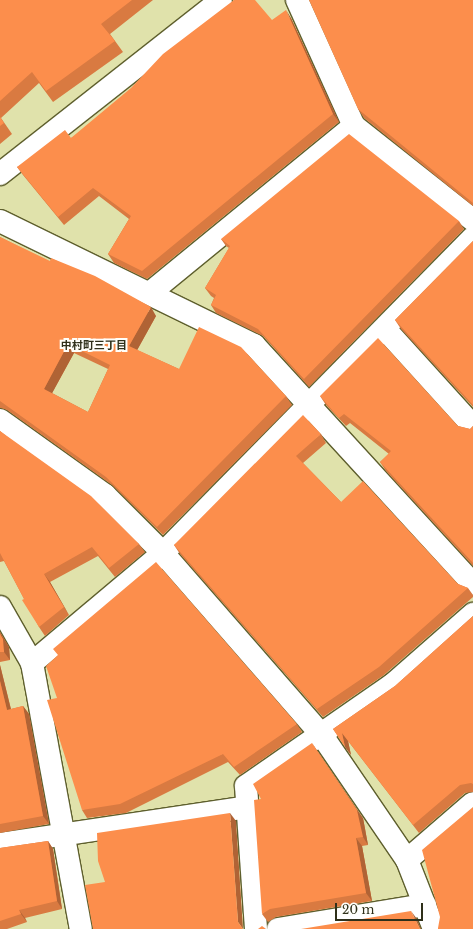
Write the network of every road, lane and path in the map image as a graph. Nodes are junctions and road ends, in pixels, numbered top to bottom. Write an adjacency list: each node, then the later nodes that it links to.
1 (221, 0): 4 (street)
2 (297, 0): 3 (street)
3 (354, 126): 5 (street); 8 (street)
4 (0, 174)
5 (473, 220)
6 (0, 221): 8 (street)
7 (473, 238): 9 (street)
8 (151, 292): 10 (street)
9 (385, 329): 10 (street); 12 (street)
10 (309, 406): 13 (street); 14 (street)
11 (0, 420): 13 (street)
12 (473, 426)
13 (163, 553): 17 (street); 18 (street)
14 (473, 584)
15 (0, 607): 17 (street)
16 (473, 614): 18 (street)
17 (32, 663): 21 (street)
18 (321, 734): 20 (street); 23 (street)
19 (473, 803): 23 (street)
20 (248, 807): 21 (street); 26 (street)
21 (63, 834): 22 (street); 25 (street)
22 (0, 844)
23 (407, 860): 24 (street)
24 (425, 906): 27 (street); 28 (street)
25 (74, 927)
26 (256, 929)
27 (278, 929)
28 (434, 929)

